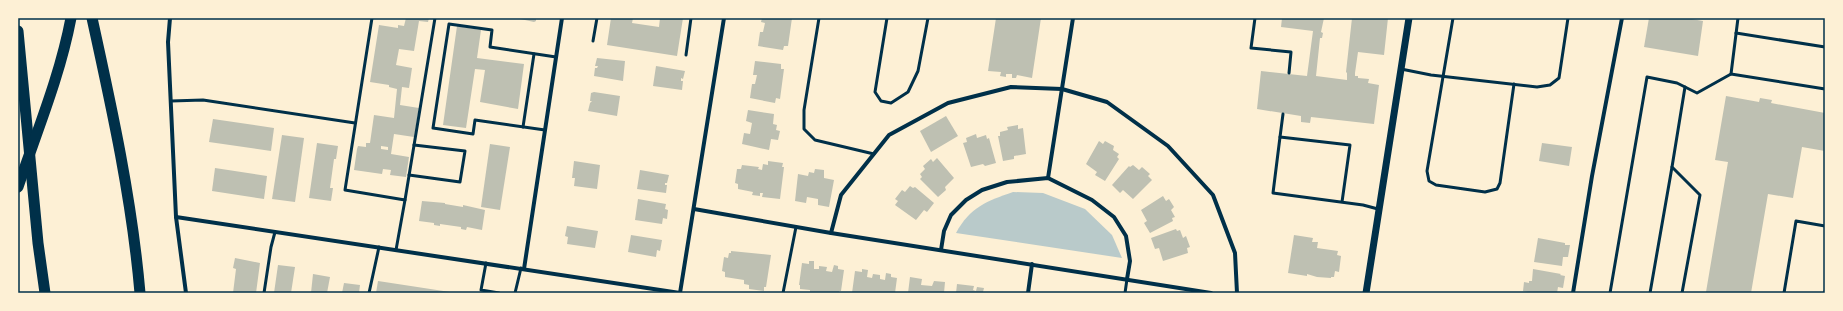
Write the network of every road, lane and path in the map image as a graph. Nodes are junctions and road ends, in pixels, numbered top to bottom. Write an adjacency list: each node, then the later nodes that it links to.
1 (71, 18): 46 (highway)
2 (92, 18): 65 (highway)
3 (170, 18): 35 (street)
4 (372, 18): 37 (lane)
5 (435, 18): 41 (lane)
6 (562, 18): 26 (street)
7 (597, 18): 22 (lane)
8 (691, 18): 25 (lane)
9 (724, 18): 49 (street)
10 (819, 18): 42 (lane)
11 (887, 18): 12 (lane)
12 (928, 18)
13 (1073, 18): 33 (street)
14 (1255, 18): 28 (lane)
15 (1409, 18): 27 (street)
16 (1453, 18): 30 (lane)
17 (1568, 18): 31 (lane)
18 (1622, 18): 78 (street)
19 (1738, 18): 21 (lane)
20 (18, 31): 64 (highway)
21 (1736, 33): 23 (lane); 29 (lane)
22 (593, 41)
23 (1825, 47)
24 (534, 54): 26 (lane); 38 (lane); 38 (lane)
25 (686, 55)
26 (556, 57): 39 (street)
27 (1401, 69): 30 (lane); 50 (street)
28 (1289, 73)
29 (1730, 74): 32 (lane); 34 (lane)
30 (1444, 77): 31 (lane); 31 (lane)
31 (1514, 84)
32 (1685, 87): 43 (lane); 79 (lane)
33 (1062, 89): 42 (street); 45 (street); 76 (street)
34 (1825, 89)
35 (171, 101): 37 (lane); 51 (street)
36 (1283, 114): 40 (lane)
37 (355, 123): 47 (lane)
38 (523, 127): 39 (lane)
39 (545, 130): 61 (street)
40 (1280, 137): 48 (lane); 48 (lane)
41 (414, 145): 44 (lane); 44 (lane)
42 (874, 154): 55 (street)
43 (1672, 167): 80 (lane); 81 (lane)
44 (408, 176): 47 (lane)
45 (1048, 178): 58 (street); 62 (street)
46 (18, 187)
47 (405, 200): 57 (lane)
48 (1342, 202): 50 (lane)
49 (694, 209): 53 (street); 71 (street)
50 (1380, 210): 77 (street)
51 (176, 217): 54 (street); 66 (street)
52 (1825, 226): 82 (lane)
53 (796, 227): 55 (street); 72 (lane)
54 (275, 232): 56 (street); 67 (lane)
55 (831, 233): 58 (street)
56 (379, 247): 57 (street); 68 (lane)
57 (396, 250): 59 (street)
58 (941, 250): 60 (street)
59 (486, 263): 61 (street); 63 (lane)
60 (1032, 264): 62 (street); 73 (street)
61 (523, 268): 70 (lane); 71 (street)
62 (1127, 279): 74 (lane); 75 (street)
63 (481, 292): 69 (lane)
64 (45, 293)
65 (140, 293)
66 (186, 293)
67 (264, 293)
68 (369, 293)
69 (499, 293)
70 (516, 293)
71 (680, 293)
72 (783, 293)
73 (1028, 293)
74 (1125, 293)
75 (1211, 293)
76 (1237, 293)
77 (1366, 293)
78 (1573, 293)
79 (1610, 293)
80 (1650, 293)
81 (1682, 293)
82 (1784, 293)

